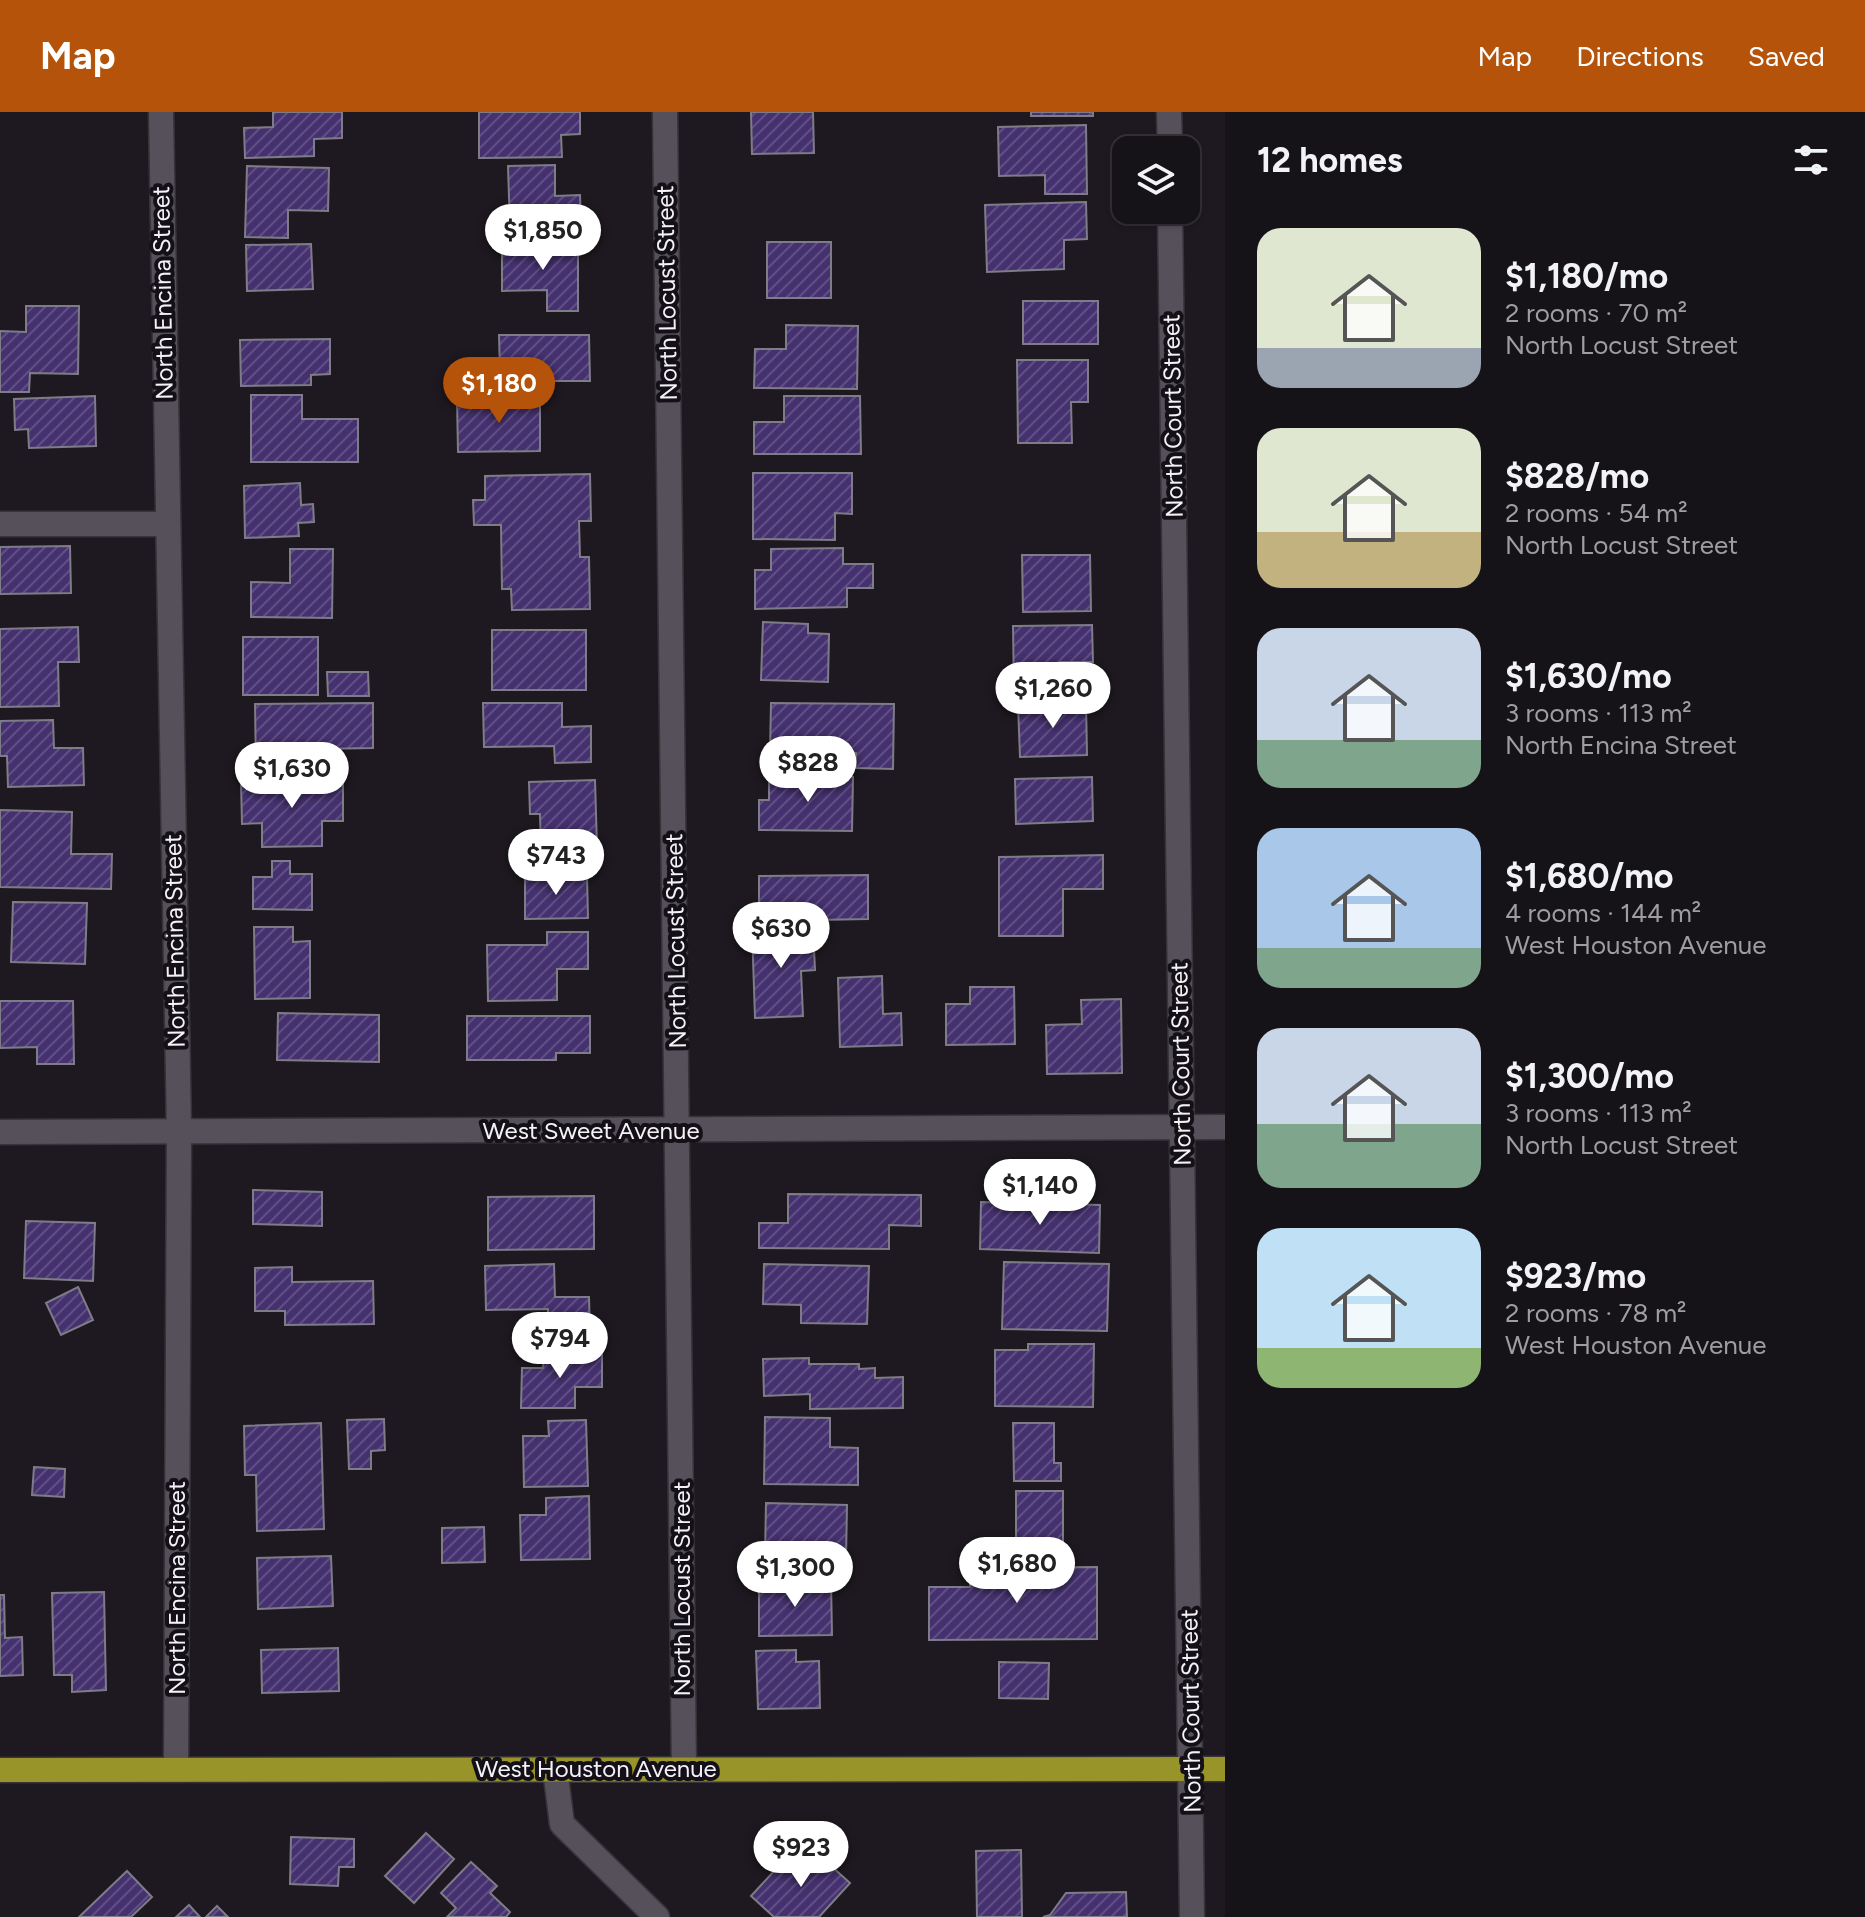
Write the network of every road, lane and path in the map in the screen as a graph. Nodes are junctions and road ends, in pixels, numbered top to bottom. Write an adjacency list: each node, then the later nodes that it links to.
1 (161, 112): 7 (street, North Encina Street)
2 (665, 112): 11 (street, North Locust Street)
3 (1169, 112): 4 (street)
4 (1170, 136)
5 (1170, 224): 8 (street, North Court Street)
6 (0, 524): 7 (street)
7 (166, 524): 10 (street, North Encina Street)
8 (1181, 1127): 9 (street, West Sweet Avenue); 11 (street, West Sweet Avenue); 16 (street, North Court Street)
9 (1225, 1127)
10 (179, 1131): 11 (street, West Sweet Avenue); 12 (street, West Sweet Avenue); 13 (street, North Encina Street)
11 (679, 1131): 15 (street, North Locust Street)
12 (0, 1132)
13 (176, 1769): 14 (main road, West Houston Avenue); 18 (main road, West Houston Avenue)
14 (555, 1769): 15 (main road, West Houston Avenue); 19 (street)
15 (684, 1769): 16 (main road, West Houston Avenue)
16 (1192, 1769): 17 (main road, West Houston Avenue); 20 (street, North Court Street)
17 (1225, 1769)
18 (0, 1770)
19 (657, 1917)
20 (1192, 1917)

